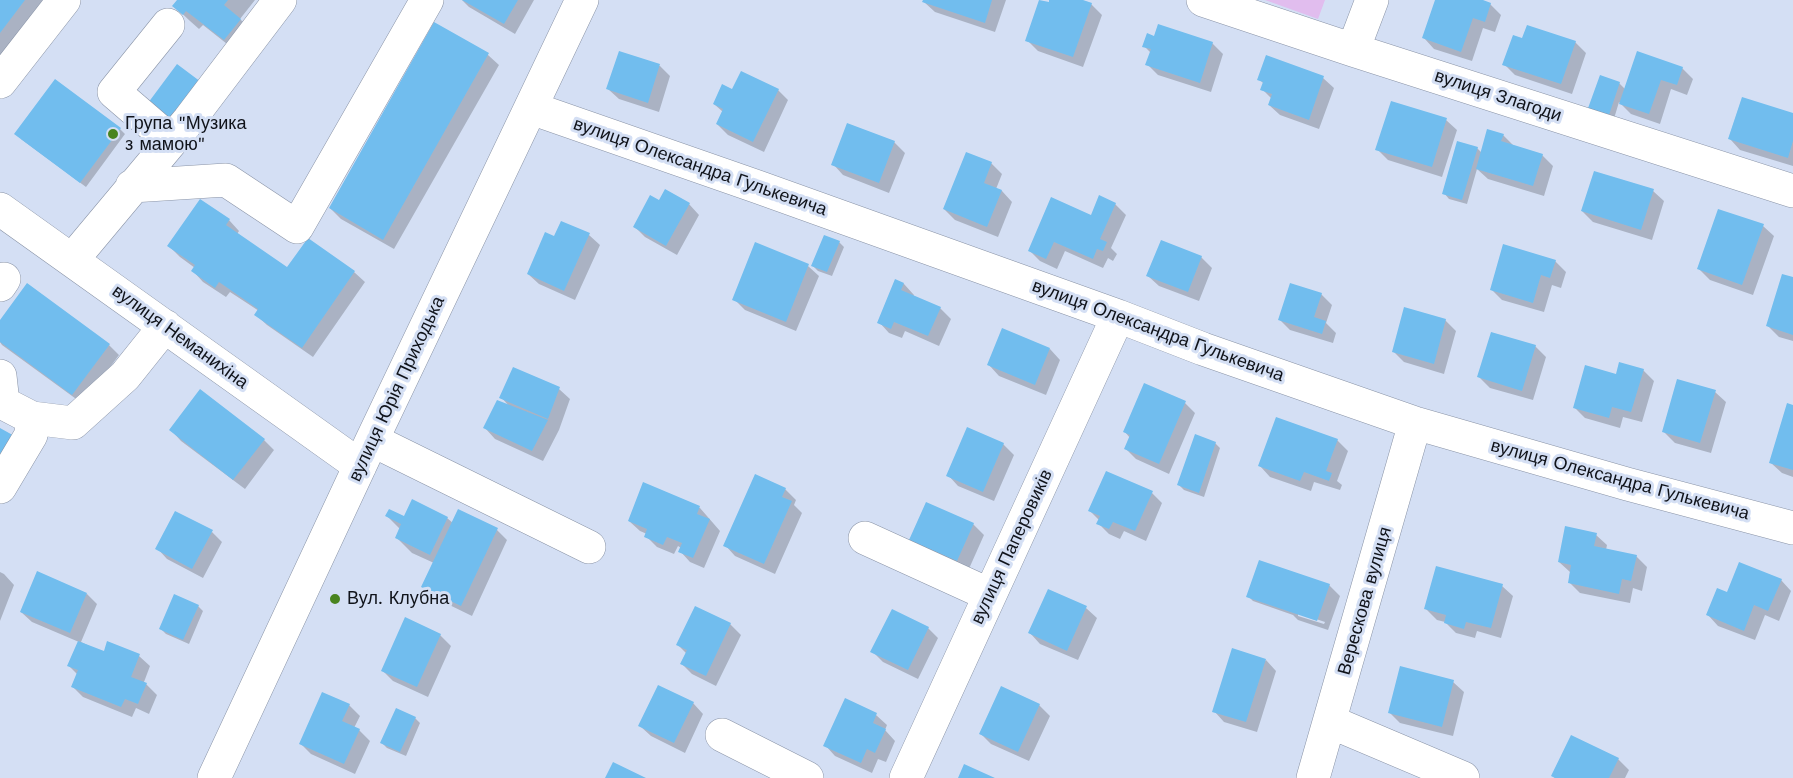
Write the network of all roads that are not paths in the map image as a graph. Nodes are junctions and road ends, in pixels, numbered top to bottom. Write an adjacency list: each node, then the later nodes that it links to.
1 (64, 0): 9 (street)
2 (280, 0): 11 (street)
3 (427, 0): 12 (street)
4 (582, 0): 10 (street, вулиця Юрія Приходька)
5 (1203, 0): 8 (street, вулиця Злагоди)
6 (1372, 0): 8 (street)
7 (168, 25): 11 (street)
8 (1353, 50): 13 (street, вулиця Злагоди)
9 (0, 82)
10 (531, 108): 16 (street, вулиця Олександра Гулькевича); 21 (street, вулиця Юрія Приходька)
11 (166, 145): 12 (street)
12 (132, 186): 15 (street)
13 (1793, 190)
14 (0, 209): 15 (street, вулиця Неманихіна)
15 (72, 260): 17 (street, вулиця Неманихіна)
16 (1118, 316): 20 (street, вулиця Олександра Гулькевича); 26 (street, вулиця Паперовиків)
17 (165, 326): 19 (street); 21 (street, вулиця Неманихіна)
18 (0, 376): 19 (street)
19 (32, 418): 22 (street)
20 (1415, 423): 23 (street, вулиця Олександра Гулькевича); 27 (street, Верескова вулиця)
21 (366, 453): 25 (street, вулиця Неманихіна); 29 (street, вулиця Юрія Приходька)
22 (0, 487)
23 (1793, 528)
24 (865, 538): 26 (street)
25 (589, 547)
26 (990, 595): 31 (street, вулиця Паперовиків)
27 (1331, 722): 32 (street, Верескова вулиця); 33 (street)
28 (722, 735): 30 (street)
29 (214, 778)
30 (807, 778)
31 (906, 778)
32 (1313, 778)
33 (1462, 778)

